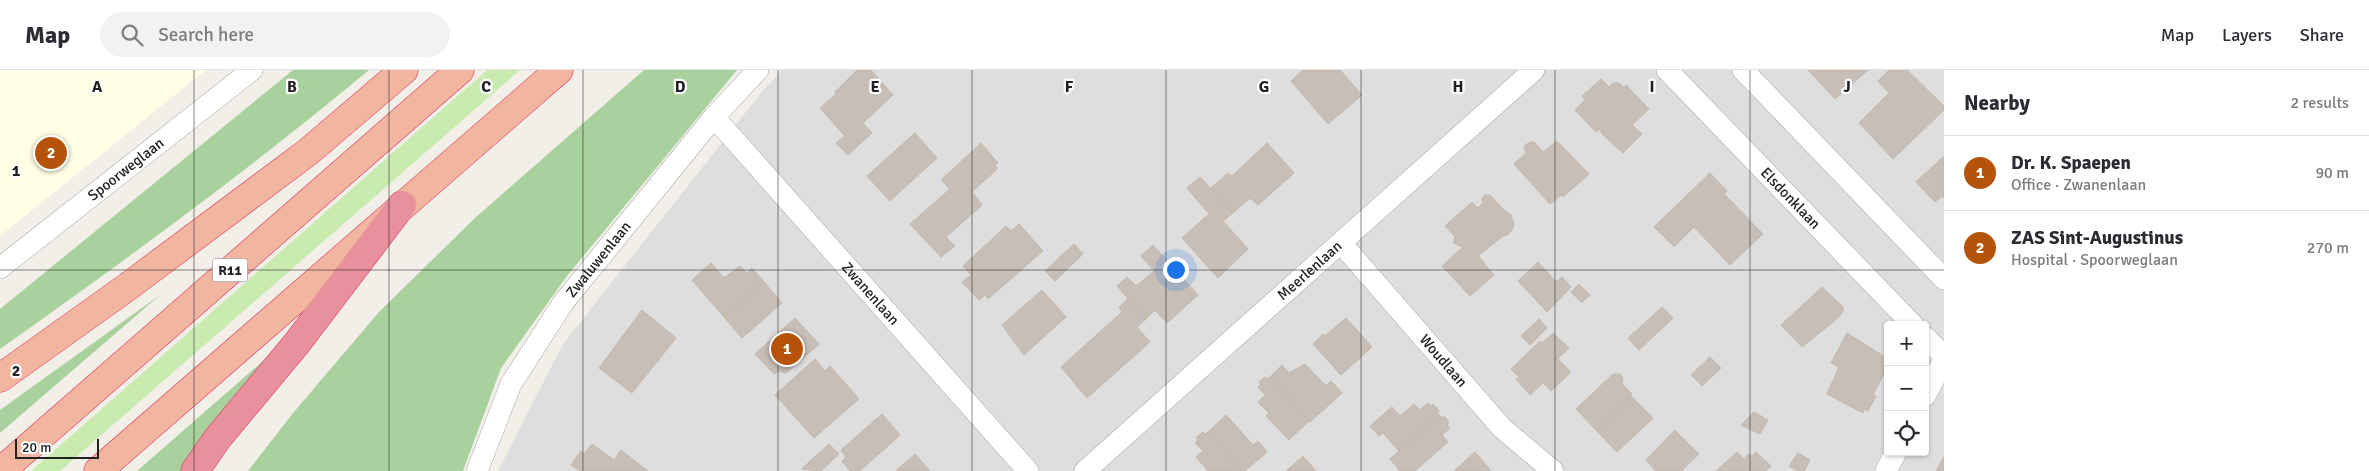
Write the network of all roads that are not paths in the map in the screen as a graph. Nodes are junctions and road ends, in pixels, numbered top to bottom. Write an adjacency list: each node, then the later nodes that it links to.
1 (252, 70): 12 (street, Spoorweglaan)
2 (404, 70): 18 (highway)
3 (460, 70): 21 (highway, R11)
4 (559, 70): 10 (highway)
5 (758, 70): 9 (street, Zwaluwenlaan)
6 (1534, 70): 11 (street, Meerlenlaan)
7 (1666, 70): 14 (street, Elsdonklaan)
8 (1743, 70): 13 (street)
9 (714, 117): 24 (street, Zwaluwenlaan); 25 (street, Zwanenlaan)
10 (402, 205): 22 (highway); 23 (highway)
11 (1341, 243): 26 (street, Meerlenlaan); 27 (street, Woudlaan)
12 (0, 268)
13 (1944, 280)
14 (1909, 321)
15 (1929, 341): 16 (street)
16 (1944, 356)
17 (1944, 360): 19 (street)
18 (0, 378)
19 (1929, 388)
20 (1894, 456): 28 (street)
21 (1, 471)
22 (98, 471)
23 (195, 471)
24 (477, 471)
25 (1028, 471)
26 (1085, 471)
27 (1553, 471)
28 (1886, 471)

